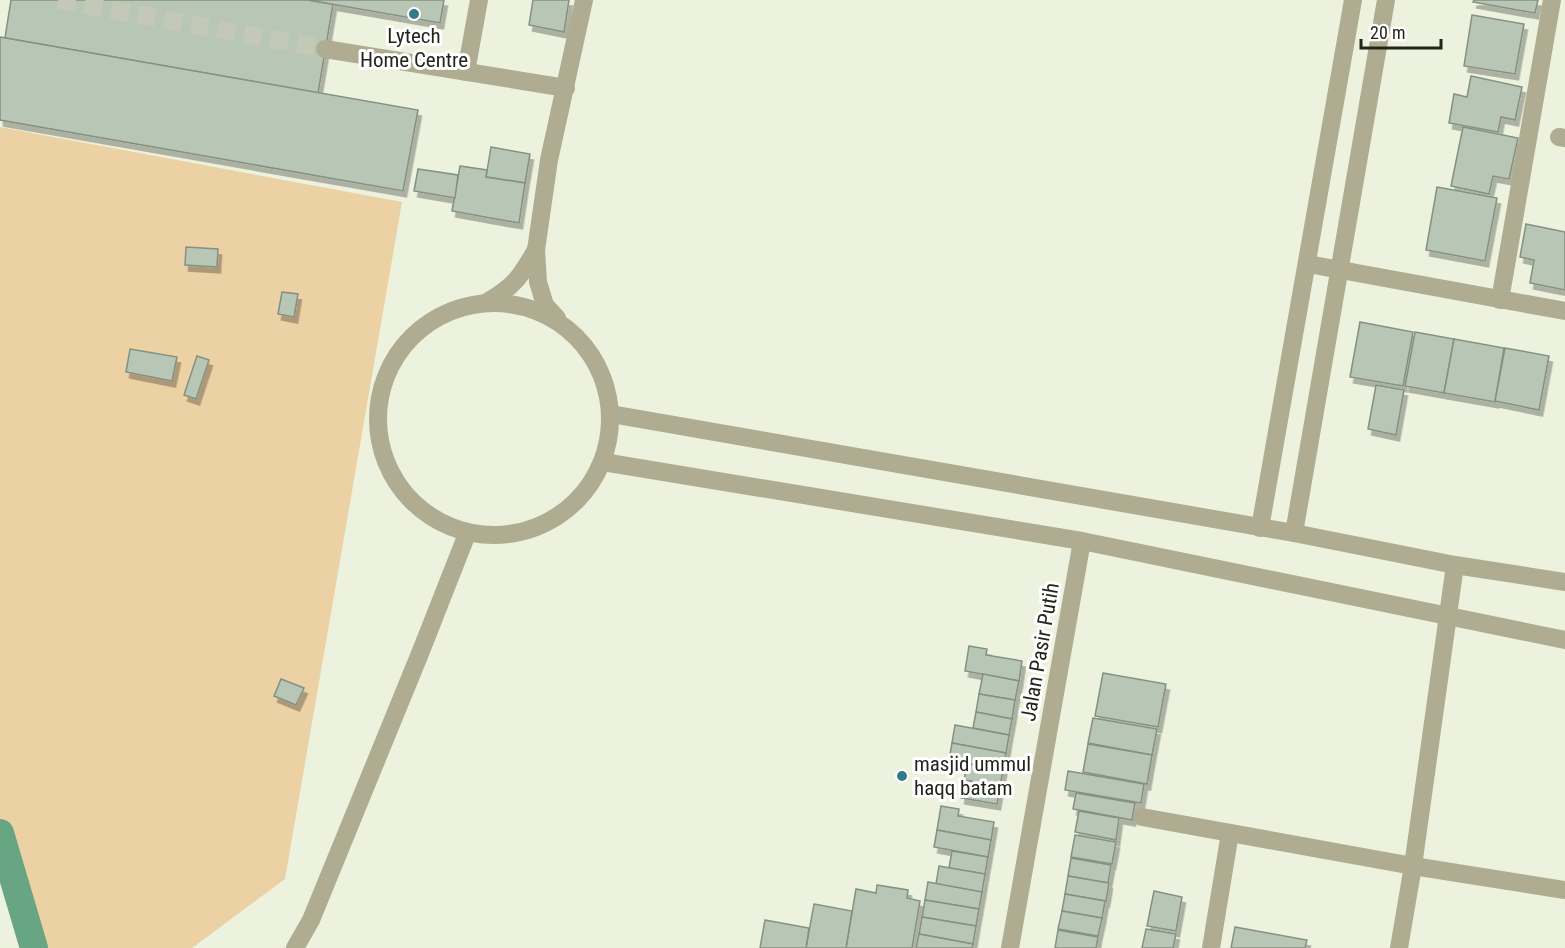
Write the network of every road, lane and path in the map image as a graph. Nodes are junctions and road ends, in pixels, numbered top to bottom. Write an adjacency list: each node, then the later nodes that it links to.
1 (479, 0): 7 (street)
2 (584, 0): 8 (street)
3 (1353, 0): 10 (street)
4 (1386, 0): 11 (street)
5 (1552, 0): 12 (street)
6 (325, 49): 7 (street)
7 (466, 72): 8 (street)
8 (566, 87): 9 (street)
9 (536, 250): 13 (street); 15 (street)
10 (1308, 264): 11 (street); 18 (street)
11 (1339, 270): 12 (street); 19 (street)
12 (1500, 300): 14 (street)
13 (487, 302): 15 (street); 20 (street)
14 (1565, 311)
15 (561, 322): 16 (street)
16 (611, 414): 17 (street); 18 (street)
17 (603, 462): 20 (street); 21 (street)
18 (1260, 528): 19 (street)
19 (1294, 533): 22 (street)
20 (466, 534): 30 (street)
21 (1082, 541): 24 (street); 31 (street, Jalan Pasir Putih)
22 (1455, 565): 23 (street); 24 (street)
23 (1565, 582)
24 (1447, 617): 25 (street); 28 (street)
25 (1565, 640)
26 (1142, 817): 27 (street)
27 (1230, 833): 28 (street); 32 (street)
28 (1413, 866): 29 (street); 33 (street)
29 (1565, 890)
30 (296, 948)
31 (1011, 948)
32 (1211, 948)
33 (1399, 948)

